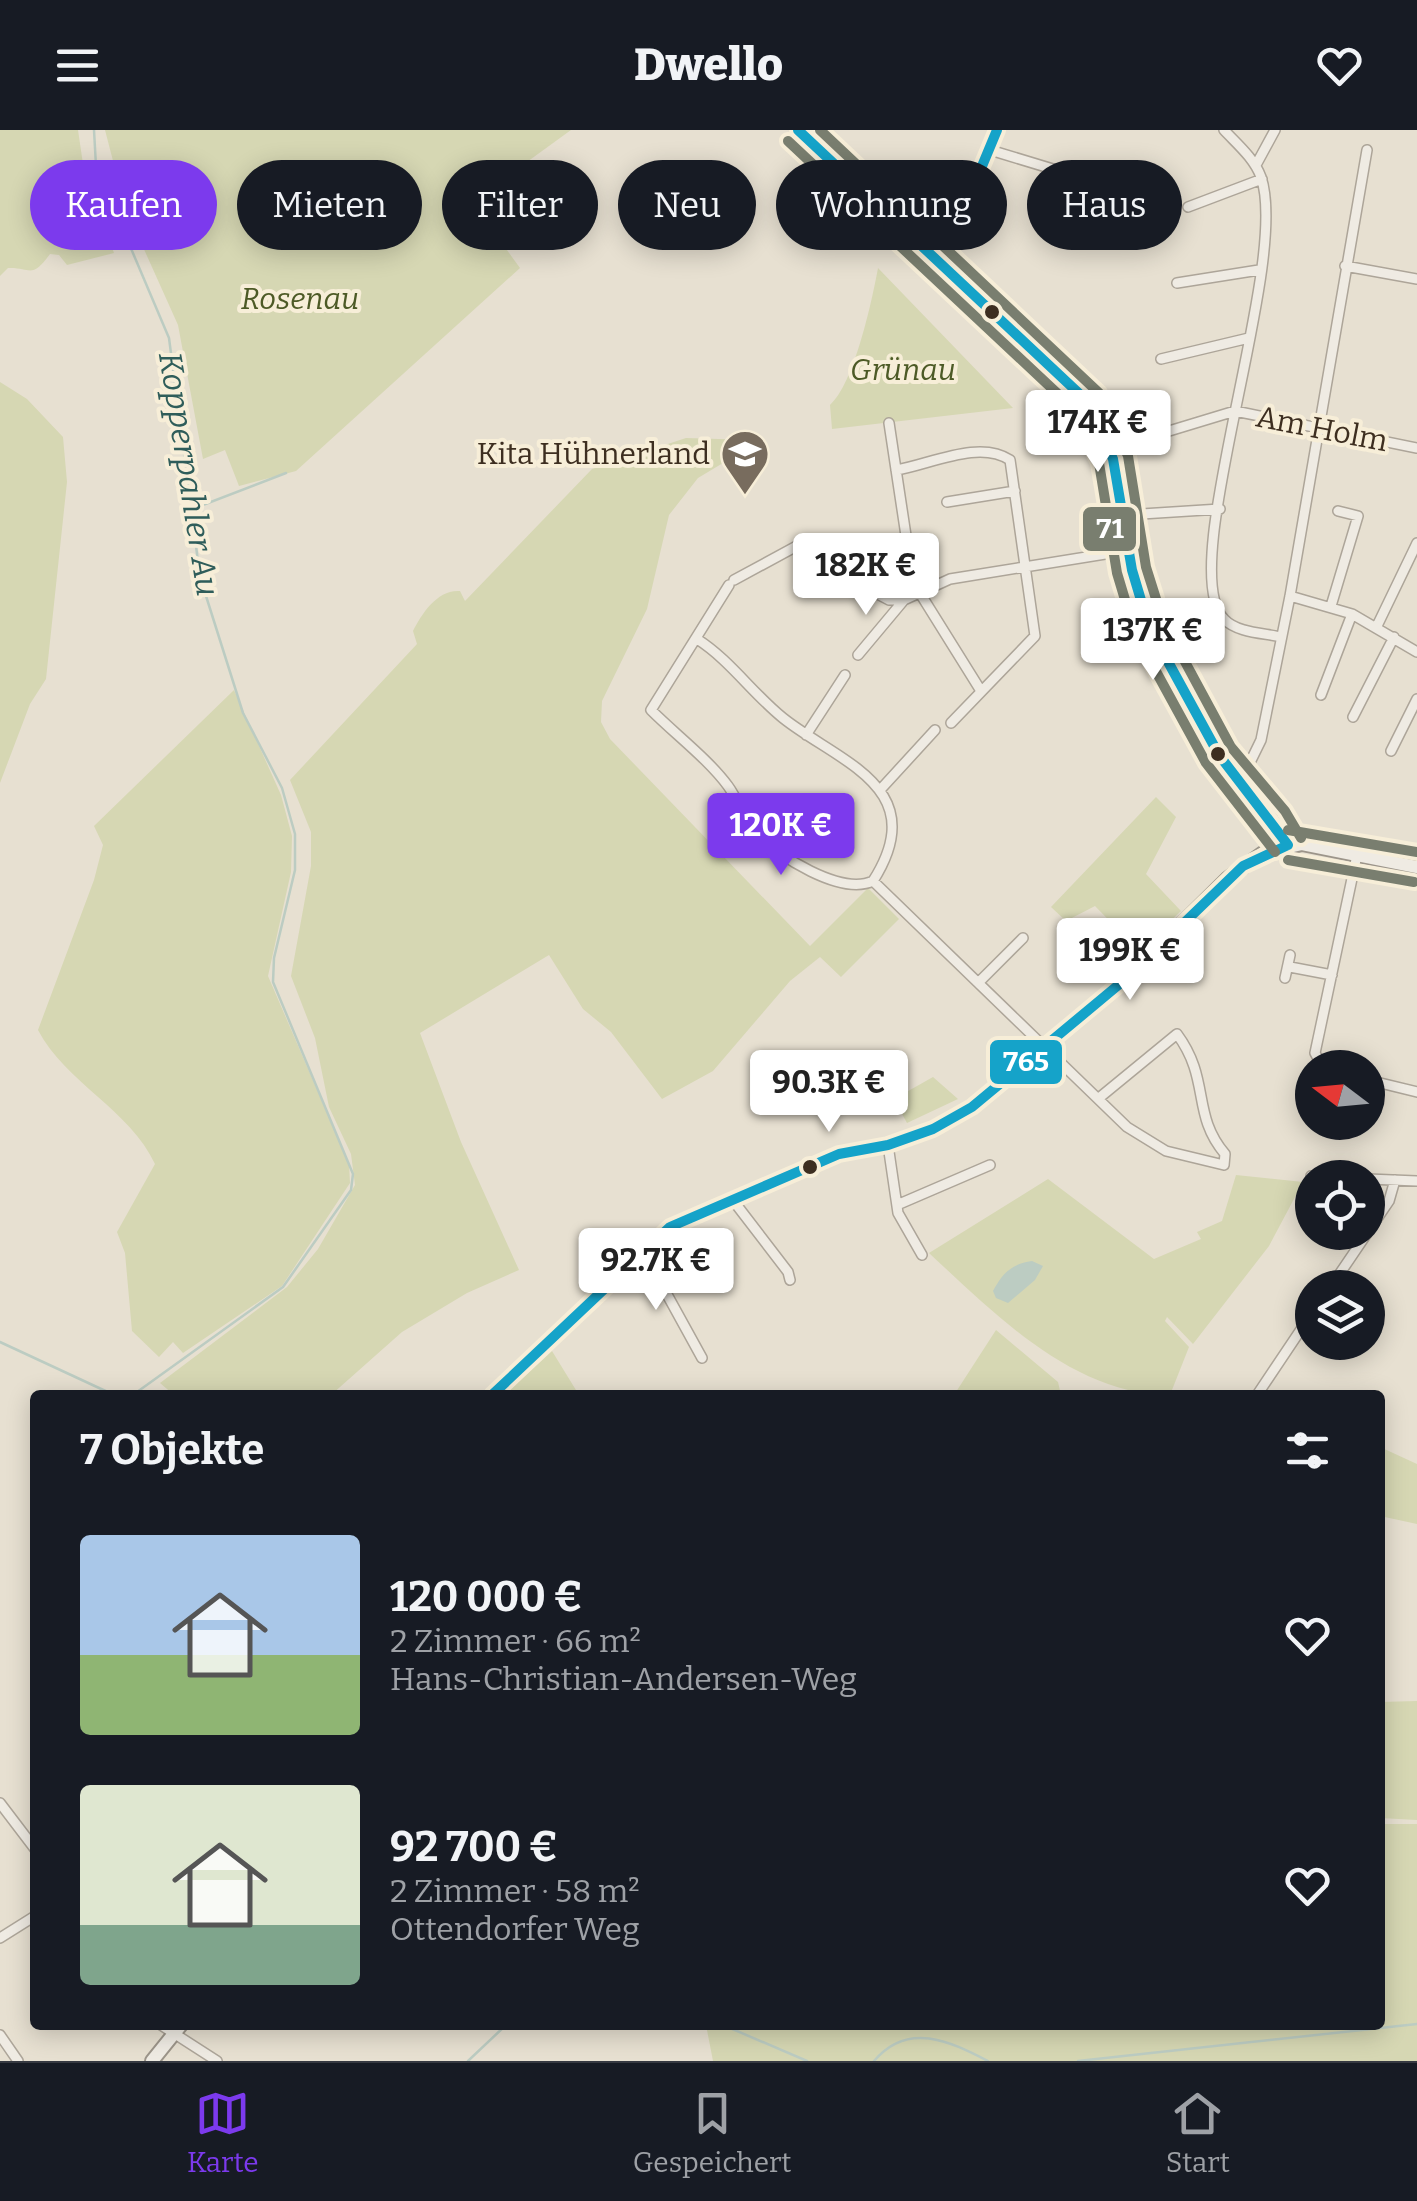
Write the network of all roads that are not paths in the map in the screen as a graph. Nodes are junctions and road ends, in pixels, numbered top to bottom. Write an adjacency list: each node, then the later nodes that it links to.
1 (798, 130): 7 (main road)
2 (997, 130): 5 (street)
3 (1224, 130): 10 (street)
4 (1274, 130): 10 (street)
5 (990, 150): 8 (street); 9 (street)
6 (1366, 150): 14 (street)
7 (831, 160)
8 (985, 160)
9 (1027, 161)
10 (1256, 165): 11 (street)
11 (1262, 179): 12 (street); 15 (street)
12 (1188, 207)
13 (928, 250): 23 (main road)
14 (1345, 266): 16 (street); 22 (street)
15 (1259, 270): 17 (street); 18 (street)
16 (1417, 278)
17 (1177, 283)
18 (1249, 338): 19 (street); 20 (street)
19 (1161, 358)
20 (1236, 411): 22 (street, Am Holm); 23 (street, Am Holm); 28 (street)
21 (889, 423): 25 (street)
22 (1316, 431): 24 (street, Am Holm); 35 (street)
23 (1120, 446): 30 (main road)
24 (1417, 448)
25 (896, 470): 26 (street); 34 (street)
26 (1015, 491): 27 (street); 33 (street)
27 (948, 502)
28 (1220, 509): 30 (street); 40 (street)
29 (1338, 511): 37 (street)
30 (1126, 515): 32 (main road)
31 (1417, 544): 39 (street)
32 (1130, 550): 33 (street); 54 (main road)
33 (1026, 567): 34 (street); 46 (street)
34 (916, 592): 36 (street); 46 (street)
35 (1290, 596): 37 (street); 40 (street)
36 (904, 600): 42 (street); 44 (street)
37 (1332, 606): 38 (street)
38 (1352, 614): 39 (street); 47 (street)
39 (1377, 626): 41 (street)
40 (1281, 637): 54 (street)
41 (1394, 637): 43 (street); 49 (street)
42 (697, 639): 52 (street); 59 (street)
43 (1417, 652)
44 (858, 654)
45 (844, 675): 52 (street)
46 (981, 692): 50 (street)
47 (1321, 695)
48 (1417, 699): 53 (street)
49 (1354, 717)
50 (951, 724)
51 (935, 730): 55 (street)
52 (806, 735): 55 (street)
53 (1390, 751)
54 (1240, 783): 56 (main road)
55 (880, 790): 59 (street)
56 (1288, 845): 57 (main road); 66 (main road)
57 (1357, 855): 58 (main road); 63 (street)
58 (1417, 868)
59 (873, 881): 65 (street)
60 (1023, 938): 65 (street)
61 (1290, 955): 62 (street)
62 (1290, 967): 63 (street); 64 (street)
63 (1332, 976): 67 (street)
64 (1285, 978)
65 (979, 982): 66 (street)
66 (1046, 1046): 70 (street); 71 (main road)
67 (1322, 1050)
68 (1385, 1084): 69 (street)
69 (1417, 1092)
70 (1100, 1098): 70 (street)
71 (888, 1145): 76 (main road); 77 (street)
72 (990, 1165): 77 (street)
73 (1385, 1180): 74 (street)
74 (1396, 1180): 75 (street); 80 (street)
75 (1417, 1181)
76 (732, 1198): 78 (main road); 81 (street)
77 (896, 1205): 79 (street)
78 (642, 1249): 83 (street); 84 (main road)
79 (922, 1255)
80 (1342, 1270)
81 (790, 1280)
82 (1295, 1338): 85 (street)
83 (702, 1358)
84 (497, 1390)
85 (1259, 1390)
86 (0, 1803): 87 (street)
87 (30, 1842)
88 (30, 1919): 89 (street)
89 (0, 1938)
90 (177, 2030): 94 (main road)
91 (179, 2030): 95 (street)
92 (0, 2035): 93 (street)
93 (18, 2061)
94 (152, 2061)
95 (217, 2061)

